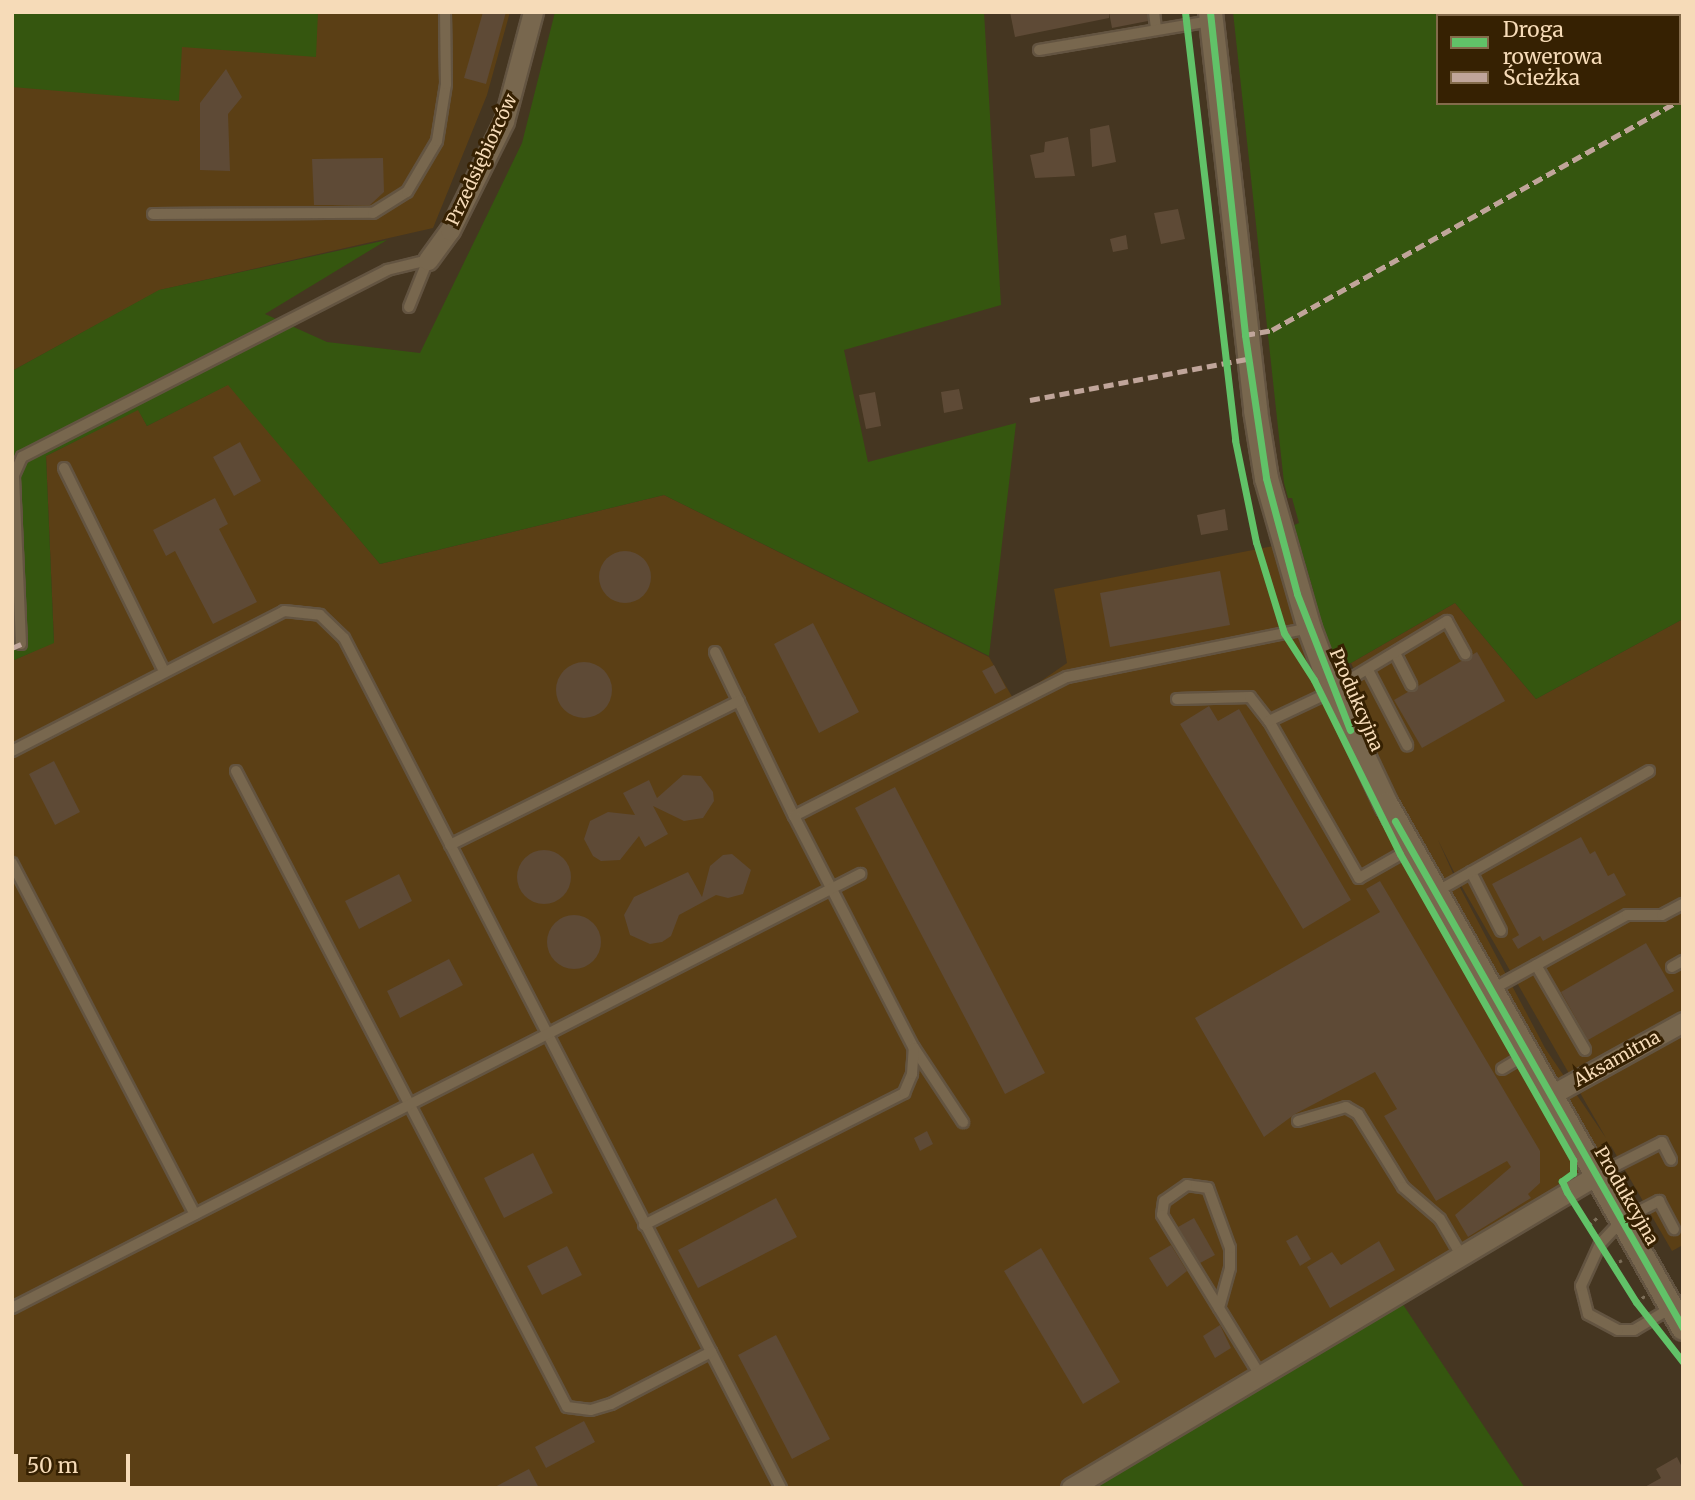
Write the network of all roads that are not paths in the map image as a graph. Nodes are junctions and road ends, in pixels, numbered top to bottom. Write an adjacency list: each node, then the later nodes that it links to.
1 (445, 12): 7 (lane)
2 (533, 12): 8 (street, Przedsiębiorców)
3 (1154, 12): 5 (lane)
4 (1211, 17): 5 (lane); 11 (street, Produkcyjna)
5 (1157, 29): 6 (lane)
6 (1039, 50)
7 (153, 214)
8 (428, 260): 9 (lane); 12 (lane)
9 (409, 307)
10 (64, 468): 17 (lane)
11 (1309, 628): 19 (street, Produkcyjna); 27 (lane)
12 (21, 644)
13 (715, 652): 21 (lane)
14 (1395, 653): 15 (lane); 16 (lane); 18 (lane)
15 (1465, 654)
16 (1368, 670): 19 (lane); 23 (lane)
17 (164, 671): 24 (lane); 28 (lane)
18 (1411, 685)
19 (1332, 690): 22 (lane); 29 (street, Produkcyjna)
20 (1177, 699): 22 (lane)
21 (739, 701): 27 (lane); 28 (lane)
22 (1269, 721): 29 (lane)
23 (1407, 746)
24 (12, 751)
25 (236, 771): 48 (lane)
26 (1649, 771): 31 (lane)
27 (794, 816): 33 (lane)
28 (450, 845): 42 (lane)
29 (1411, 849): 34 (street, Produkcyjna)
30 (12, 863): 53 (lane)
31 (1471, 872): 34 (lane); 36 (lane)
32 (860, 874): 33 (lane)
33 (831, 889): 42 (lane); 43 (lane)
34 (1435, 892): 40 (street, Produkcyjna)
35 (1683, 904): 38 (lane)
36 (1501, 931)
37 (1683, 961): 39 (lane)
38 (1536, 965): 40 (lane); 44 (lane)
39 (1672, 967)
40 (1491, 990): 45 (street, Produkcyjna)
41 (1683, 1022): 47 (street, Aksamitna)
42 (546, 1034): 48 (lane); 55 (lane)
43 (914, 1048): 50 (lane); 55 (lane)
44 (1585, 1050)
45 (1528, 1054): 46 (lane); 47 (street, Produkcyjna)
46 (1502, 1069)
47 (1551, 1095): 52 (street, Produkcyjna)
48 (410, 1104): 53 (lane); 62 (lane)
49 (1298, 1121): 57 (lane)
50 (963, 1122)
51 (1671, 1160): 52 (lane)
52 (1597, 1175): 54 (street, Produkcyjna); 57 (street)
53 (195, 1214): 58 (lane)
54 (1622, 1220): 56 (lane); 60 (street, Produkcyjna); 60 (lane)
55 (644, 1225): 62 (lane)
56 (1674, 1228)
57 (1461, 1255): 63 (street)
58 (12, 1308)
59 (1219, 1308): 59 (lane); 63 (lane)
60 (1671, 1308): 61 (street, Produkcyjna)
61 (1683, 1328)
62 (711, 1352): 64 (lane)
63 (1261, 1375): 65 (street)
64 (781, 1488)
65 (1071, 1488)

